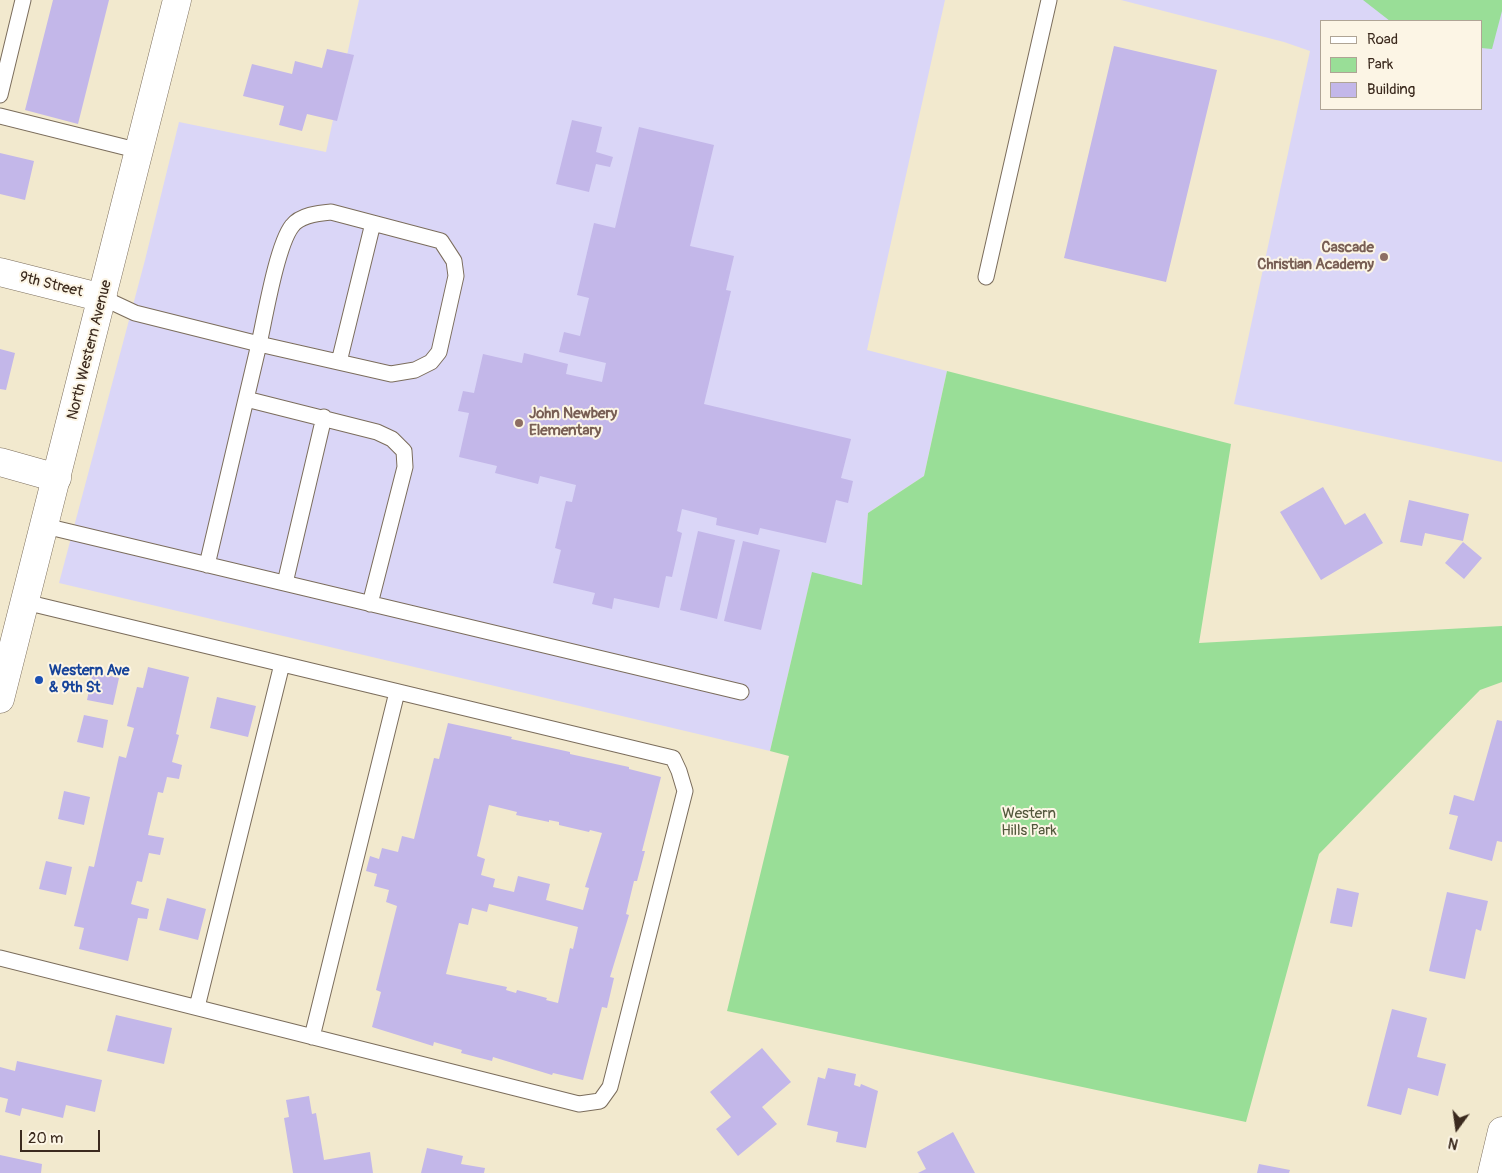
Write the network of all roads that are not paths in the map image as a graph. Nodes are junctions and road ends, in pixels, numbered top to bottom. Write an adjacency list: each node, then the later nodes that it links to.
1 (23, 0): 4 (lane)
2 (177, 0): 6 (main road, North Western Avenue)
3 (1049, 0): 9 (lane)
4 (0, 95)
5 (0, 116): 6 (lane)
6 (140, 151): 10 (main road, North Western Avenue)
7 (373, 223): 11 (lane); 12 (lane); 12 (lane)
8 (0, 272): 10 (main road, 9th Street)
9 (986, 277)
10 (103, 298): 11 (lane); 16 (main road, North Western Avenue)
11 (259, 344): 12 (lane); 13 (lane)
12 (340, 362)
13 (246, 399): 14 (lane); 18 (lane)
14 (324, 417): 19 (lane); 21 (lane)
15 (0, 462): 16 (main road)
16 (58, 478): 17 (main road, North Western Avenue)
17 (45, 526): 18 (lane); 20 (main road, North Western Avenue)
18 (207, 565): 19 (lane)
19 (285, 583): 21 (lane)
20 (25, 602): 22 (lane); 25 (main road, North Western Avenue)
21 (370, 604): 24 (lane)
22 (282, 664): 23 (lane); 27 (lane)
23 (397, 692): 28 (lane); 28 (lane)
24 (741, 692)
25 (0, 700)
26 (0, 958): 27 (lane)
27 (197, 1008): 28 (lane)
28 (312, 1037)
29 (1502, 1131): 30 (main road)
30 (1492, 1173)

